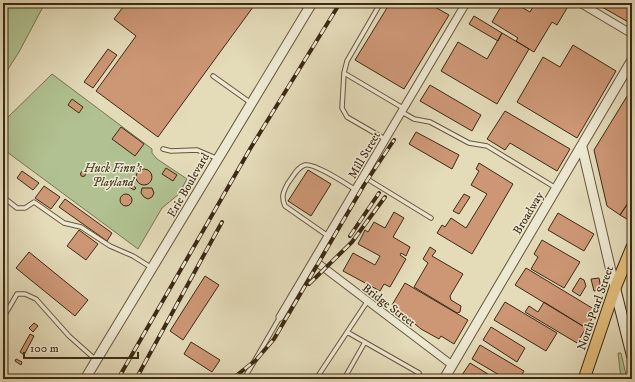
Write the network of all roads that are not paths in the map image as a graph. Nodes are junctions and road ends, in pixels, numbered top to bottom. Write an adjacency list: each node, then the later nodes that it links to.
1 (466, 3): 10 (street, Mill Street)
2 (580, 3): 5 (street)
3 (380, 4): 7 (lane)
4 (308, 5): 9 (street, Erie Boulevard)
5 (632, 34)
6 (632, 60): 12 (street, Broadway)
7 (344, 74): 10 (lane); 11 (lane)
8 (213, 76): 9 (lane)
9 (251, 103): 14 (street, Erie Boulevard)
10 (403, 110): 11 (street, Mill Street); 16 (lane)
11 (386, 140): 15 (street, Mill Street)
12 (582, 147): 16 (street, Broadway); 24 (street)
13 (163, 149): 14 (lane)
14 (217, 159): 23 (street, Erie Boulevard)
15 (364, 177): 17 (street, Mill Street); 19 (lane)
16 (557, 189): 32 (street, Broadway)
17 (356, 190): 20 (street, Mill Street); 20 (lane)
18 (3, 198): 23 (lane)
19 (431, 218)
20 (329, 236): 22 (street, Mill Street)
21 (632, 247): 24 (main road, North Pearl Street)
22 (314, 261): 25 (street, Bridge Street); 26 (street, Mill Street)
23 (153, 268): 31 (street, Erie Boulevard)
24 (615, 288): 30 (main road); 39 (main road, North Pearl Street)
25 (367, 302): 28 (lane); 32 (street, Bridge Street)
26 (280, 317): 34 (lane)
27 (3, 318): 31 (lane)
28 (347, 332): 29 (lane); 35 (lane)
29 (365, 342): 36 (lane); 37 (lane)
30 (632, 356)
31 (96, 361): 33 (street, Erie Boulevard)
32 (452, 365): 38 (street, Broadway)
33 (85, 379)
34 (244, 379)
35 (316, 379)
36 (344, 379)
37 (416, 379)
38 (444, 379)
39 (584, 379)

